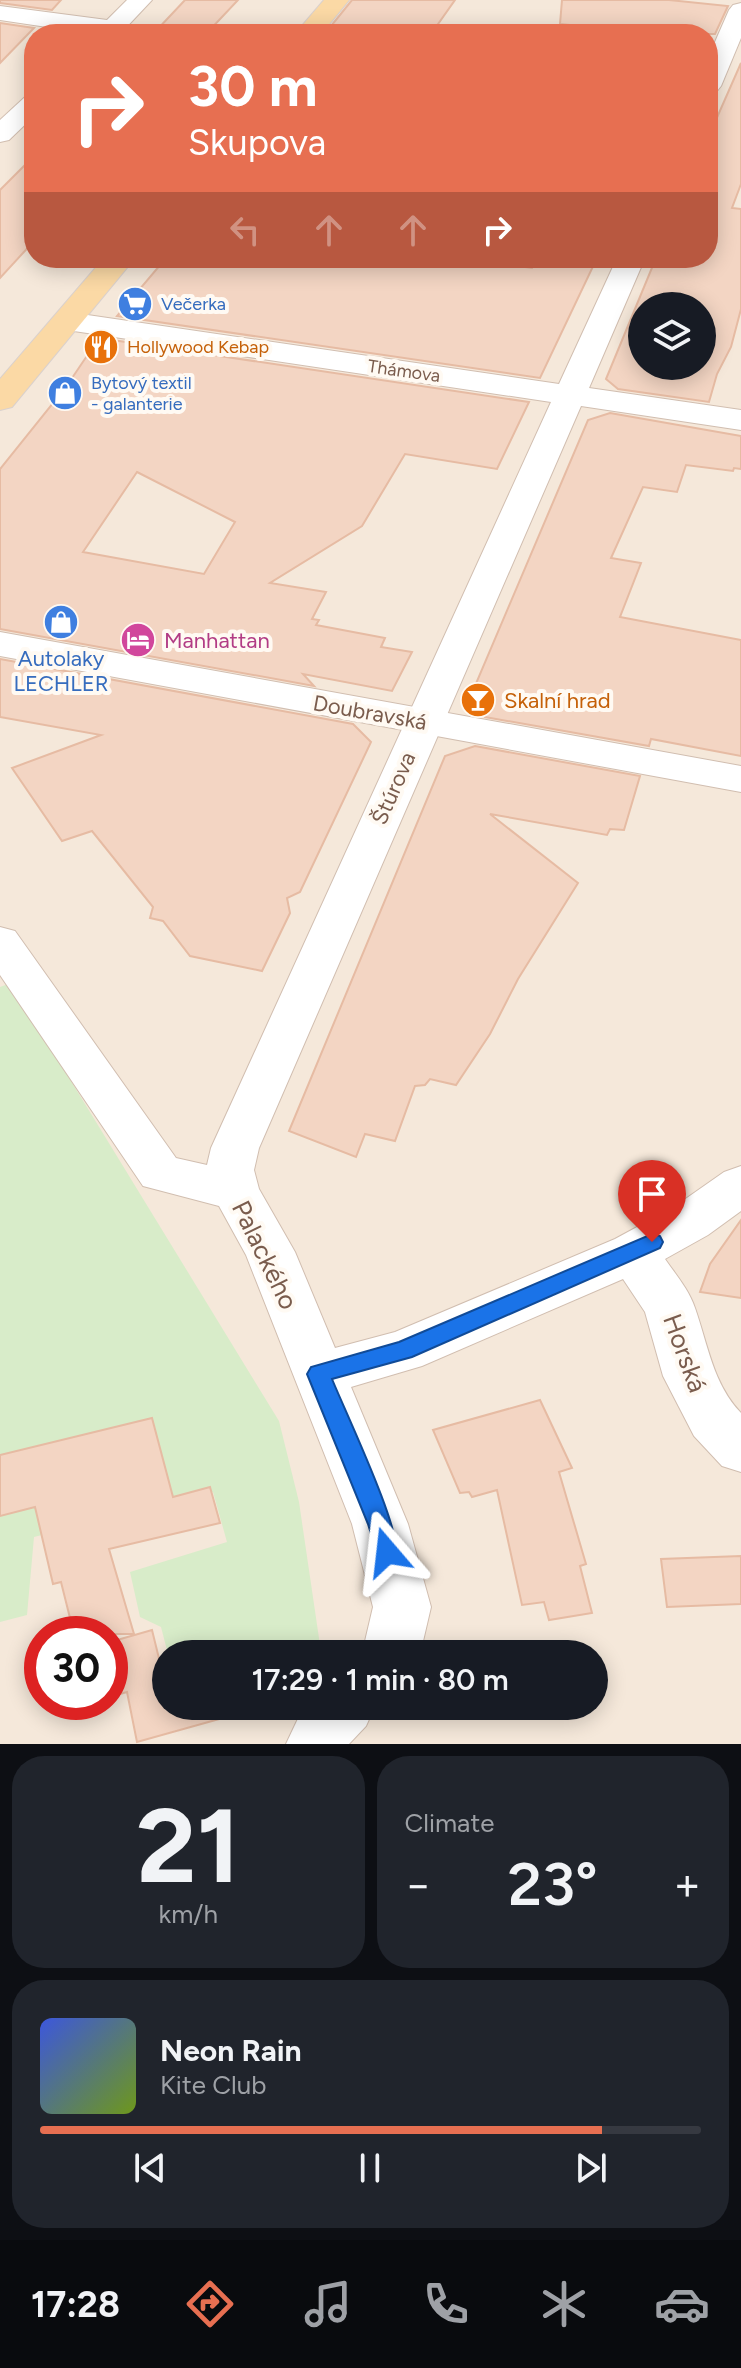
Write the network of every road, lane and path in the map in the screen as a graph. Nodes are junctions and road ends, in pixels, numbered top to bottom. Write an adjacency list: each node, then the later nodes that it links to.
1 (140, 0): 6 (street)
2 (337, 0): 7 (main road)
3 (741, 10): 8 (street)
4 (0, 13): 5 (street)
5 (67, 24)
6 (117, 24)
7 (317, 24)
8 (718, 60)
9 (718, 80): 10 (street)
10 (741, 81)
11 (24, 111): 12 (street)
12 (0, 134)
13 (112, 268): 15 (main road)
14 (626, 268): 16 (street, Štúrova)
15 (67, 321): 16 (street, Thámova); 17 (main road)
16 (569, 395): 18 (street, Thámova); 20 (street, Štúrova)
17 (0, 400)
18 (741, 420)
19 (0, 644): 20 (street, Doubravská)
20 (422, 722): 21 (street, Doubravská); 24 (street, Štúrova)
21 (741, 779)
22 (0, 942): 24 (street, Palackého)
23 (741, 1185): 25 (street)
24 (235, 1191): 26 (street, Palackého)
25 (633, 1253): 26 (street); 27 (street, Horská)
26 (319, 1374): 28 (street, Palackého)
27 (741, 1449)
28 (394, 1640)
29 (331, 1720): 30 (street)
30 (316, 1744)

